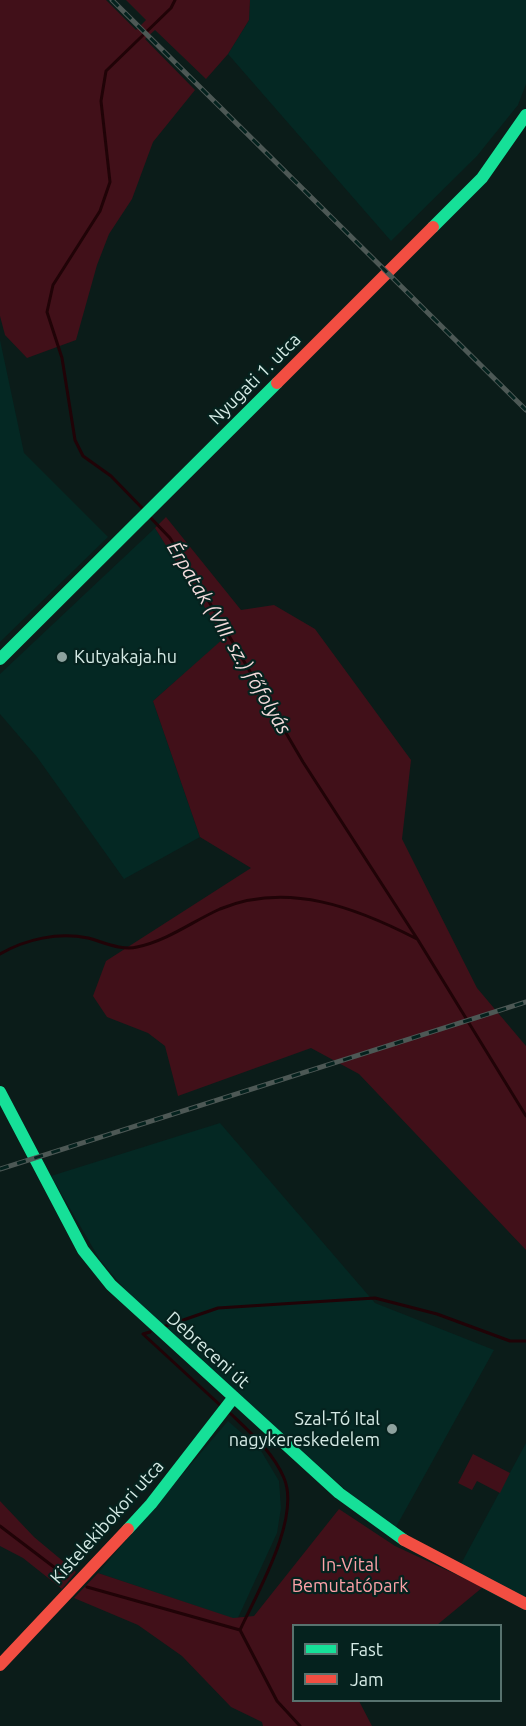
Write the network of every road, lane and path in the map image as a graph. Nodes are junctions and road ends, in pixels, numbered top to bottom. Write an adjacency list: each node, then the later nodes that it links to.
1 (526, 115): 2 (street, Nyugati 1. utca)
2 (0, 659)
3 (0, 1092): 4 (street, Debreceni út)
4 (234, 1397): 5 (street, Debreceni út); 6 (street, Kistelekibokori utca)
5 (526, 1604)
6 (0, 1665)

